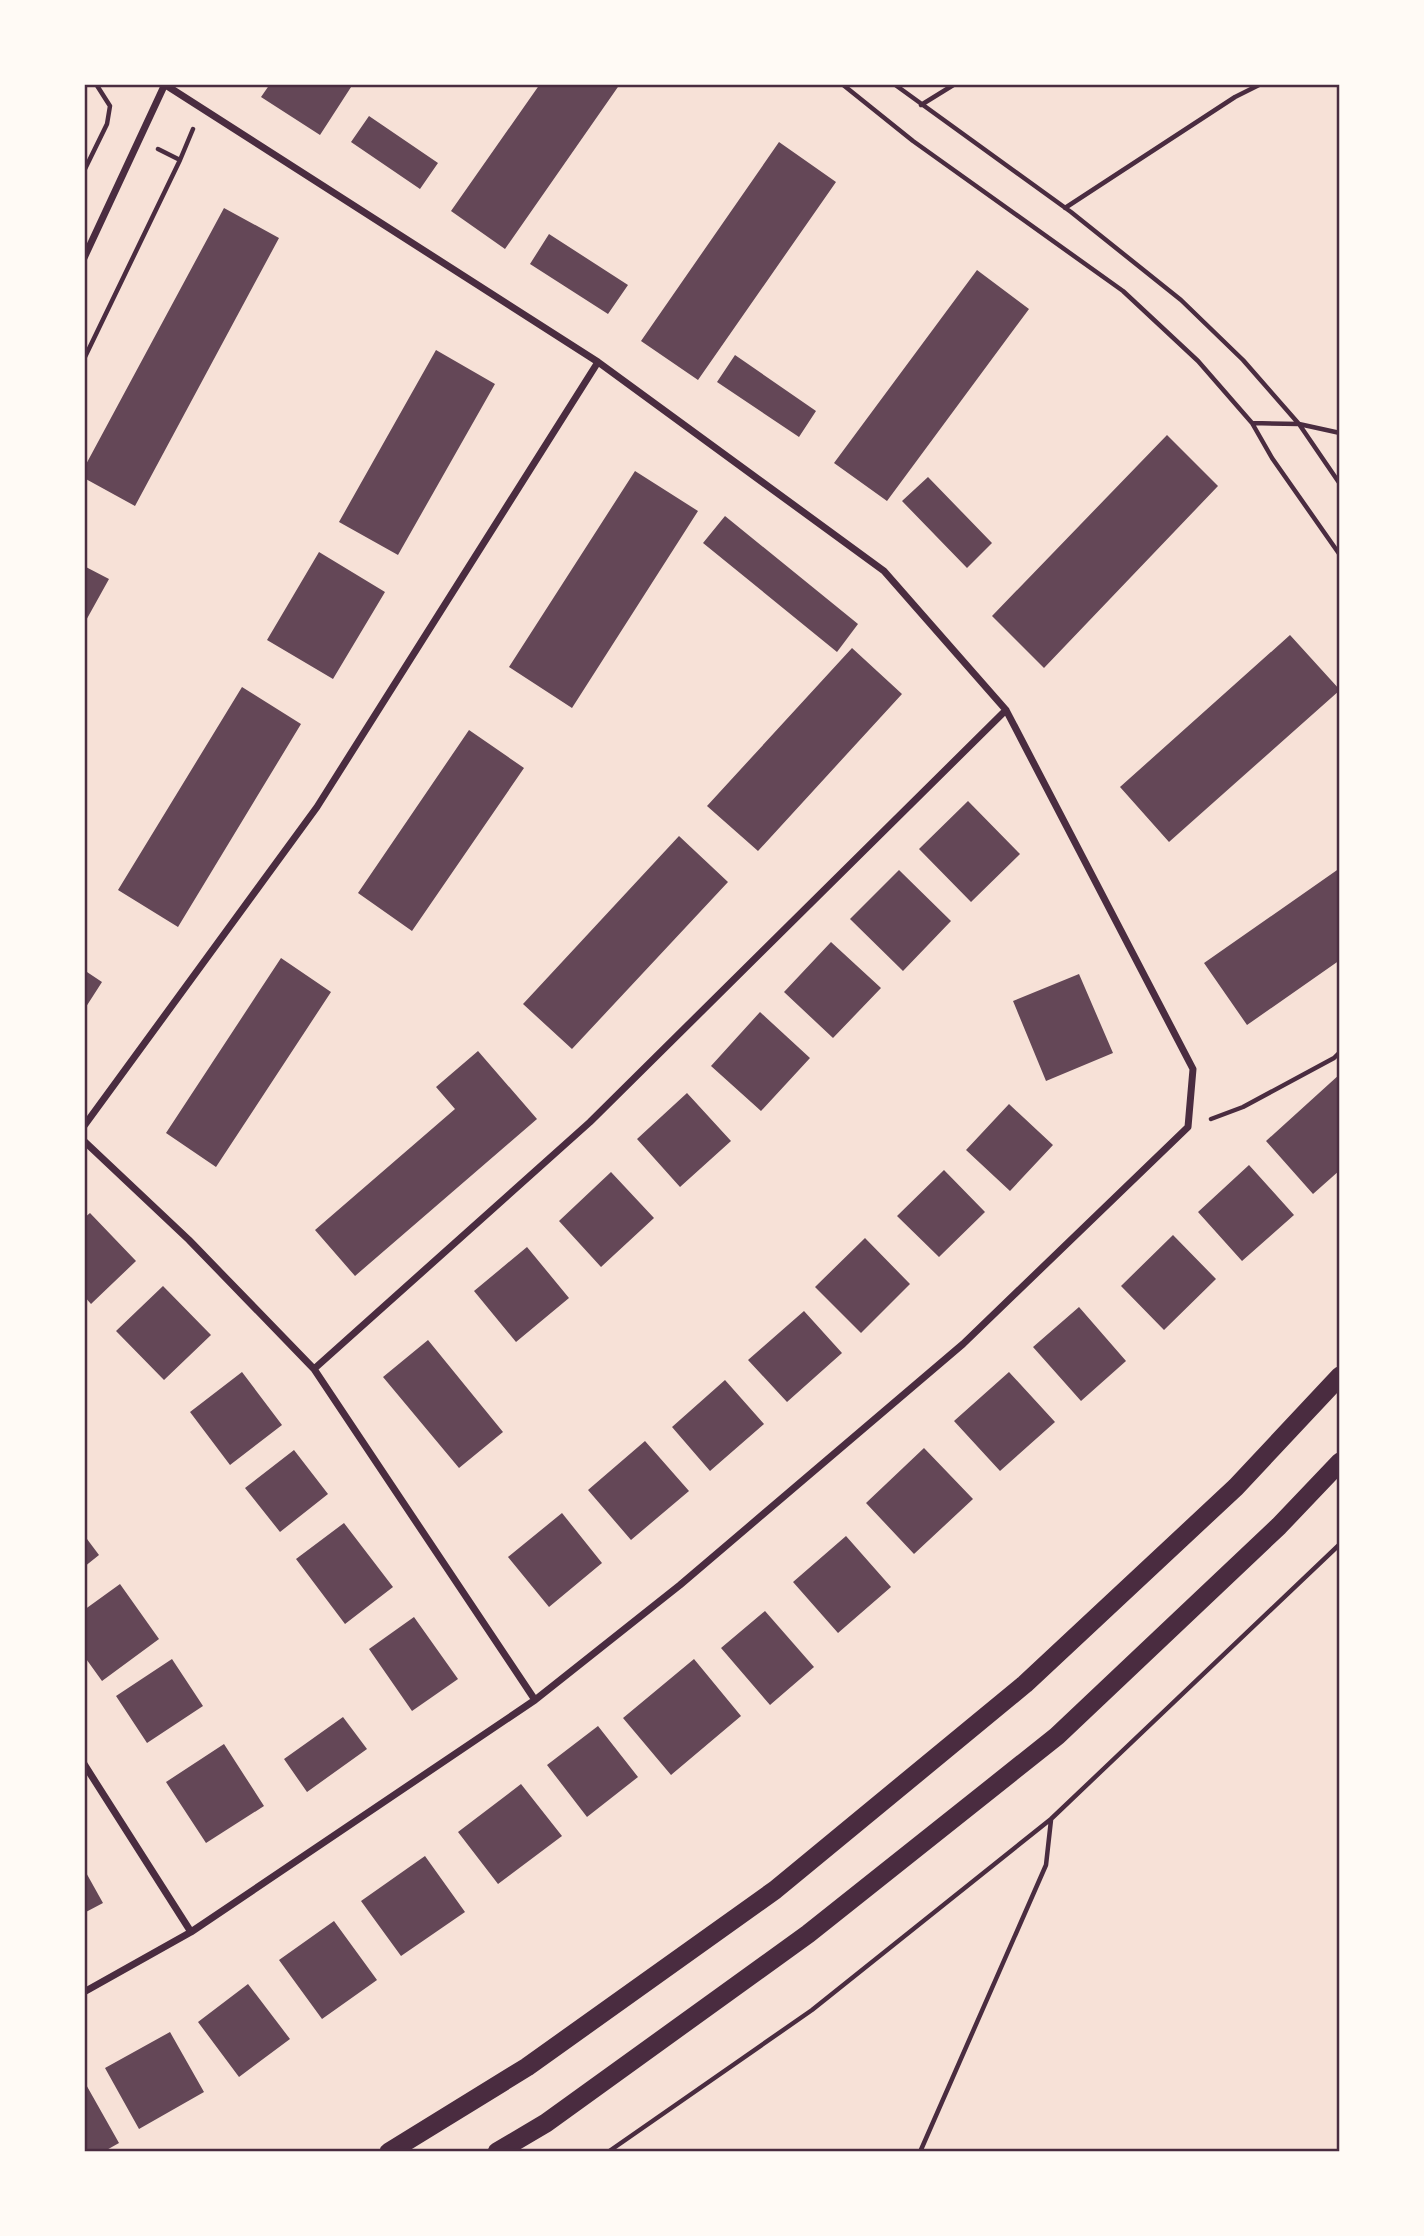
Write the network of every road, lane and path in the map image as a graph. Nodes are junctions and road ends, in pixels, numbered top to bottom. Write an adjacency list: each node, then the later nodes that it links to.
1 (96, 84): 9 (path)
2 (165, 84): 8 (street); 11 (street)
3 (842, 84): 14 (path)
4 (894, 84): 7 (path)
5 (956, 84): 7 (path)
6 (1261, 84): 10 (path)
7 (921, 105): 10 (path)
8 (201, 107): 12 (path); 13 (street)
9 (84, 171)
10 (1065, 208): 15 (path)
11 (84, 258)
12 (84, 359)
13 (598, 362): 19 (street); 21 (street)
14 (1252, 424): 15 (path); 18 (path)
15 (1299, 424): 16 (path); 17 (path)
16 (1340, 433)
17 (1340, 484)
18 (1340, 555)
19 (1006, 710): 22 (street); 24 (street)
20 (1340, 1052): 22 (path)
21 (84, 1126)
22 (1188, 1127): 28 (street)
23 (84, 1141): 24 (street)
24 (314, 1369): 28 (street)
25 (1340, 1376): 33 (highway)
26 (1340, 1462): 34 (highway)
27 (1340, 1544): 30 (path)
28 (536, 1700): 31 (street)
29 (84, 1764): 31 (street)
30 (1051, 1819): 35 (path); 36 (path)
31 (191, 1932): 32 (street)
32 (84, 1992)
33 (389, 2152)
34 (497, 2152)
35 (608, 2152)
36 (920, 2152)

